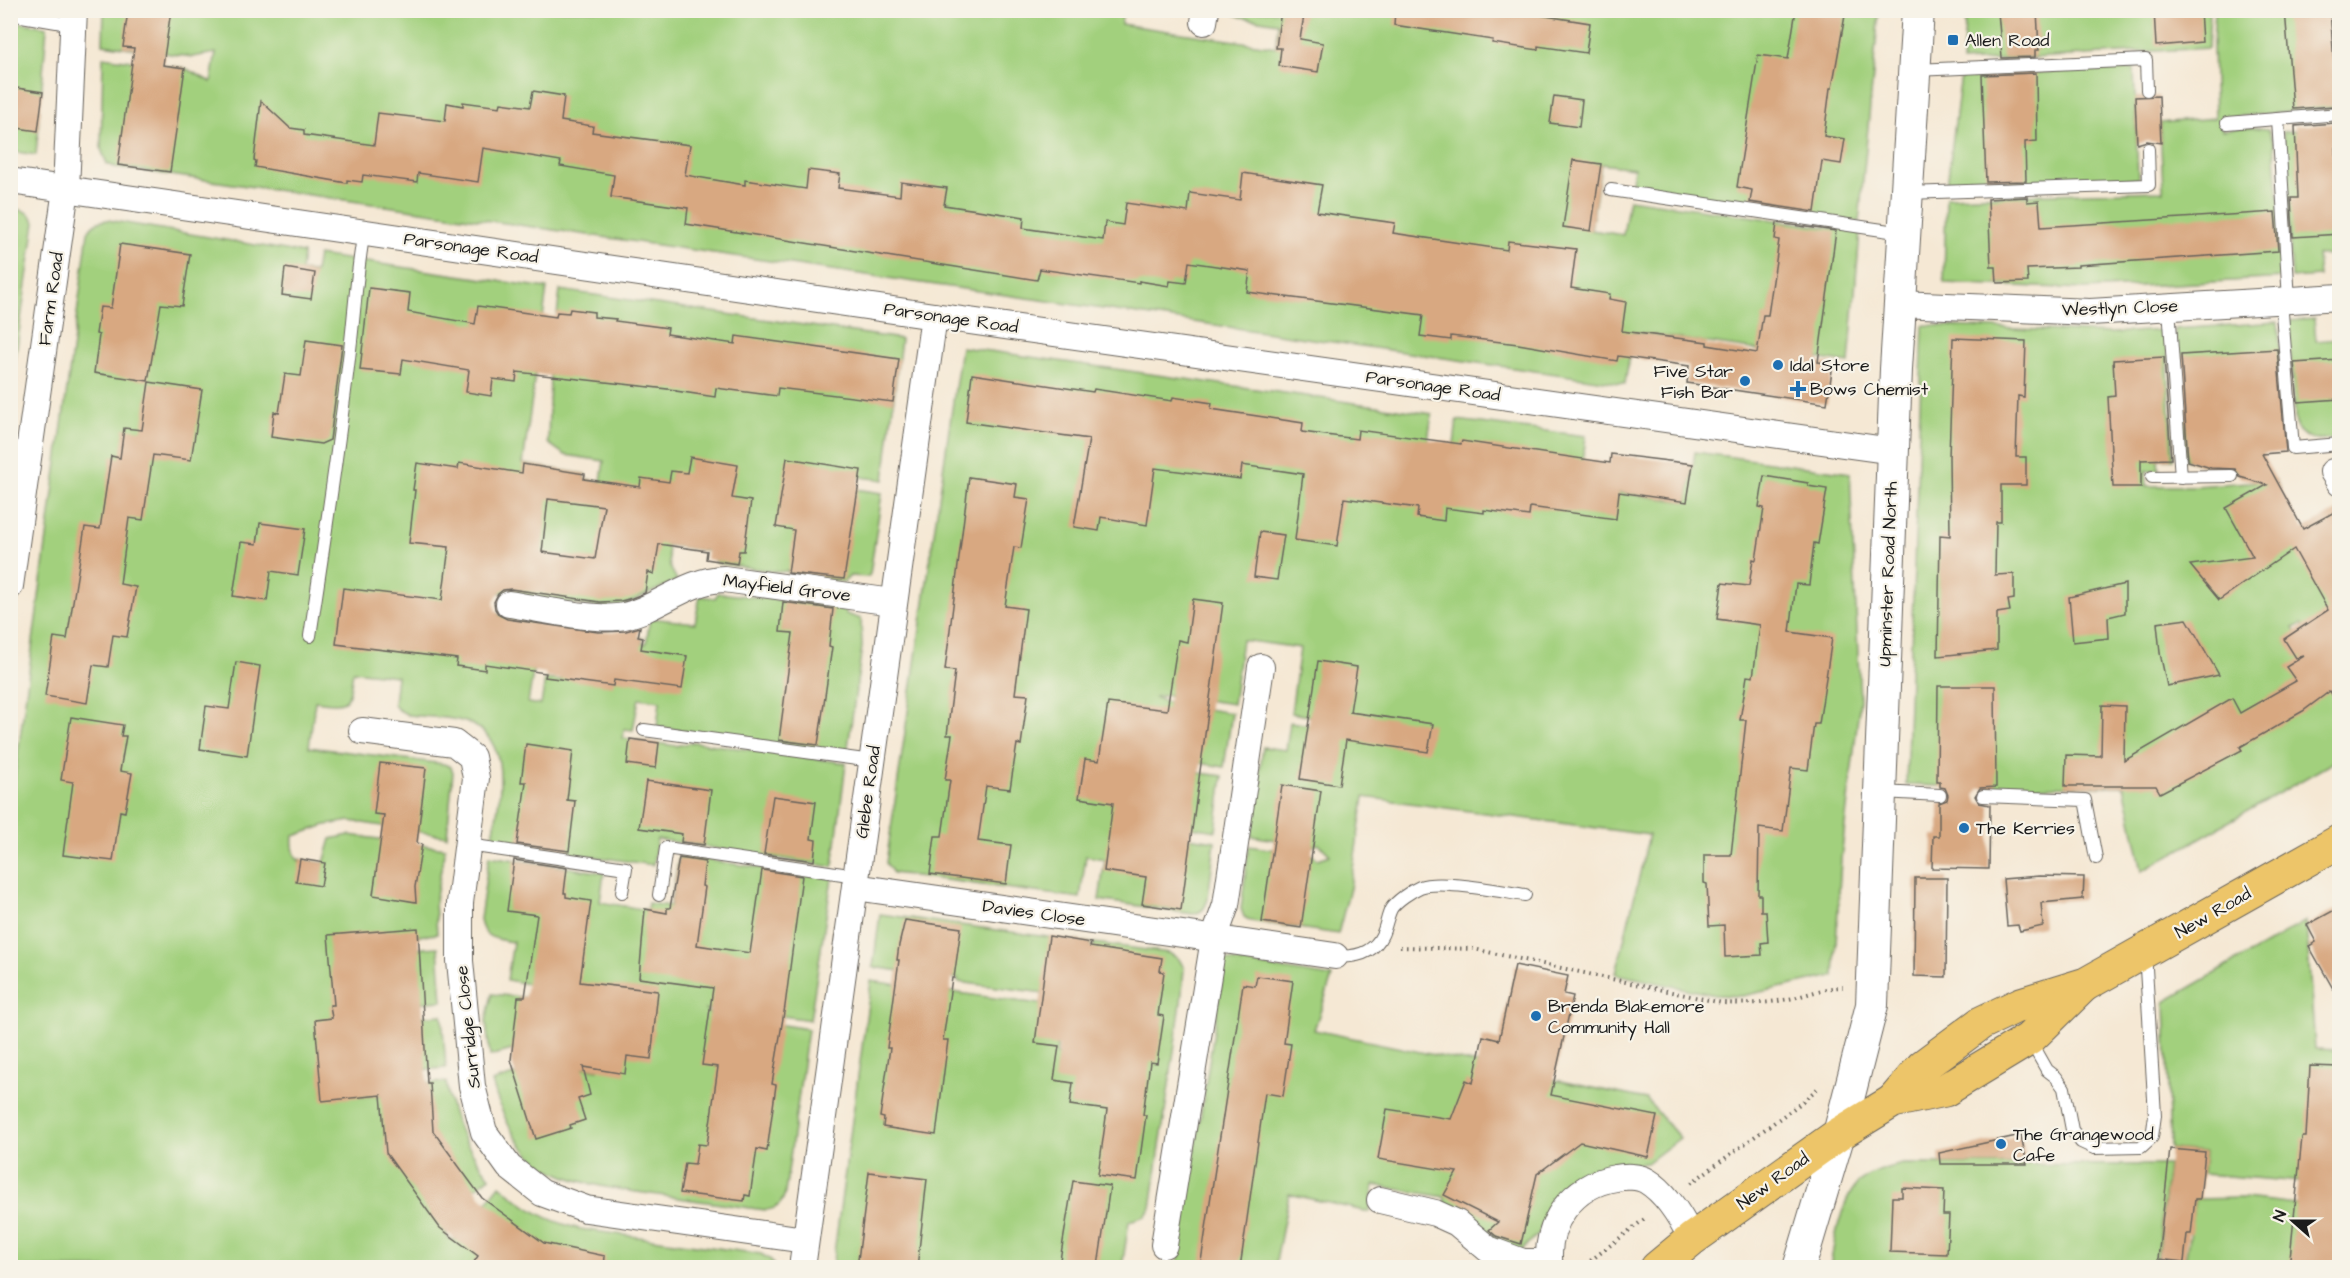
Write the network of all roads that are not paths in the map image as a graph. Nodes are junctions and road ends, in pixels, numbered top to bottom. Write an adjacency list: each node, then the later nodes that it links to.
1 (1918, 10): 4 (street, Upminster Road North)
2 (10, 14): 3 (lane)
3 (74, 18): 11 (street, Farm Road)
4 (1914, 70): 5 (lane); 13 (street, Upminster Road North)
5 (2147, 90)
6 (2340, 114): 7 (lane)
7 (2278, 119): 8 (lane); 17 (lane)
8 (2227, 123)
9 (2148, 149): 13 (lane)
10 (10, 181): 11 (street, Parsonage Road)
11 (66, 189): 14 (street, Parsonage Road); 26 (street, Farm Road)
12 (1611, 190): 15 (lane)
13 (1905, 193): 15 (street, Upminster Road North)
14 (364, 232): 20 (street, Parsonage Road); 29 (lane)
15 (1903, 233): 18 (street, Upminster Road North)
16 (2340, 297): 17 (street, Westlyn Close)
17 (2285, 301): 19 (street, Westlyn Close); 21 (lane)
18 (1899, 304): 19 (street, Westlyn Close); 22 (street, Upminster Road North)
19 (2169, 308): 25 (lane)
20 (934, 316): 22 (street, Parsonage Road); 27 (street, Glebe Road)
21 (2340, 444)
22 (1893, 451): 34 (street, Upminster Road North)
23 (2232, 476): 25 (lane)
24 (2152, 477): 25 (lane)
25 (2181, 477)
26 (10, 586)
27 (893, 602): 28 (street, Mayfield Grove); 33 (street, Glebe Road)
28 (509, 604)
29 (310, 636)
30 (1261, 667): 44 (street)
31 (644, 730): 33 (lane)
32 (362, 731): 38 (street, Surridge Close)
33 (872, 761): 40 (street, Glebe Road)
34 (1880, 792): 35 (lane); 50 (street, Upminster Road North)
35 (1940, 795)
36 (1983, 796): 39 (lane)
37 (2340, 841): 45 (main road, New Road)
38 (468, 845): 41 (lane); 53 (street, Surridge Close)
39 (2096, 858)
40 (856, 882): 42 (lane); 44 (street, Davies Close); 53 (street, Glebe Road)
41 (622, 892)
42 (659, 895)
43 (1525, 895): 46 (lane)
44 (1214, 939): 46 (street, Davies Close); 54 (street)
45 (2145, 951): 47 (main road, New Road); 48 (lane)
46 (1335, 956)
47 (2086, 984): 48 (main road, New Road); 49 (main road, New Road)
48 (2030, 1039): 49 (main road, New Road)
49 (1893, 1101): 50 (main road, New Road)
50 (1839, 1134): 52 (main road, New Road); 58 (street, Upminster Road North)
51 (1380, 1200): 55 (street)
52 (1692, 1239): 55 (street); 57 (main road, New Road)
53 (805, 1240): 56 (street, Glebe Road)
54 (1164, 1245)
55 (1549, 1265)
56 (802, 1268)
57 (1657, 1268)
58 (1799, 1268)

